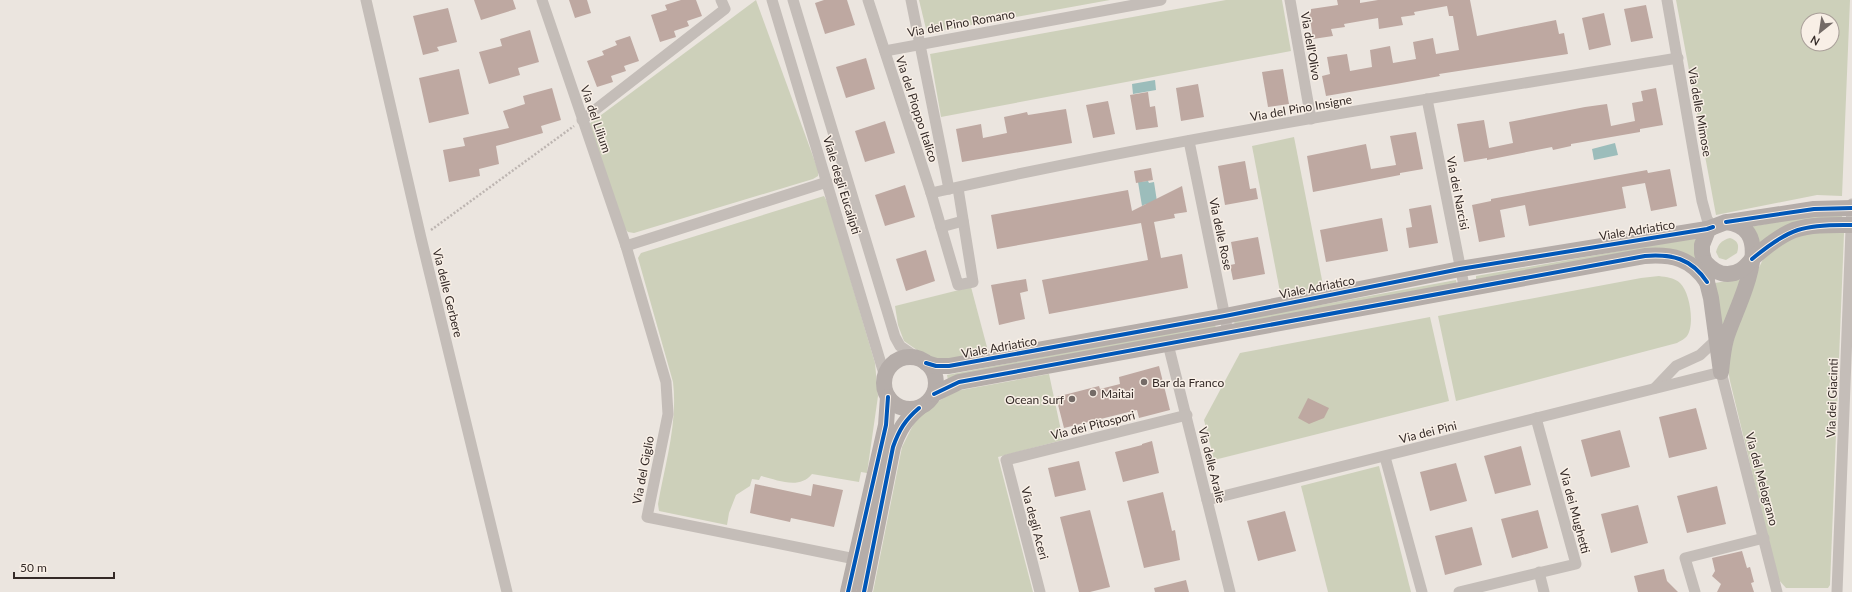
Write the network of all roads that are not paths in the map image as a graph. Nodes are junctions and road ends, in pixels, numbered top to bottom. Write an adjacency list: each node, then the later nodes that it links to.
1 (366, 0): 52 (street, Via delle Gerbere)
2 (542, 0): 16 (street, Via del Lilium)
3 (721, 0): 16 (street)
4 (772, 0): 18 (street, Viale degli Eucalipti)
5 (793, 0): 37 (street, Viale degli Eucalipti)
6 (868, 0): 12 (street, Via del Pioppo Italico)
7 (911, 0): 11 (street, Via del Pioppo Italico)
8 (1160, 0): 11 (street, Via del Pino Romano)
9 (1290, 0): 15 (street, Via dell'Olivo)
10 (1667, 0): 13 (street, Via delle Mimose)
11 (920, 44): 12 (street, Via del Pino Romano); 19 (street, Via del Pioppo Italico)
12 (885, 51): 20 (street, Via del Pioppo Italico)
13 (1678, 58): 14 (street, Via del Pino Insigne); 24 (street, Via delle Mimose)
14 (1427, 99): 15 (street, Via del Pino Insigne); 30 (street, Via dei Narcisi)
15 (1311, 119): 17 (street, Via del Pino Insigne)
16 (582, 120): 27 (street, Via del Lilium)
17 (1189, 141): 19 (street, Via del Pino Insigne); 33 (street, Via delle Rose)
18 (827, 182): 27 (street); 39 (street, Viale degli Eucalipti)
19 (954, 188): 20 (street, Via del Pino Insigne); 23 (street, Via del Pioppo Italico)
20 (931, 193): 26 (street, Via del Pioppo Italico)
21 (1852, 204): 22 (street, Via dei Giacinti)
22 (1852, 208): 24 (street, Viale Adriatico); 25 (street, Via dei Giacinti)
23 (963, 221): 26 (street); 26 (street, Via del Pioppo Italico)
24 (1719, 224): 28 (street); 29 (street); 30 (street, Viale Adriatico)
25 (1852, 225): 28 (street); 62 (street, Via dei Giacinti)
26 (941, 227)
27 (626, 246): 50 (street, Via del Giglio)
28 (1752, 259): 29 (street); 38 (street)
29 (1706, 263): 31 (street)
30 (1460, 269): 32 (street, Via dei Narcisi); 33 (street, Viale Adriatico)
31 (1707, 282): 32 (street); 35 (street)
32 (1465, 291): 34 (street)
33 (1225, 316): 34 (street, Via delle Rose); 37 (street, Viale Adriatico)
34 (1228, 332): 36 (street)
35 (1716, 340): 38 (street); 40 (street)
36 (1168, 344): 41 (street); 44 (street, Via delle Aralie)
37 (923, 361): 39 (street); 41 (street)
38 (1721, 372): 40 (street, Via dei Pini); 49 (street, Via del Melograno)
39 (885, 377): 42 (street)
40 (1655, 389): 45 (street, Via dei Pini)
41 (934, 394): 43 (street)
42 (888, 397): 43 (street); 50 (street)
43 (919, 408): 54 (street)
44 (1187, 416): 47 (street, Via dei Pitospori); 48 (street, Via delle Aralie)
45 (1536, 418): 46 (street, Via dei Pini); 51 (street, Via dei Mughetti)
46 (1385, 456): 48 (street, Via dei Pini); 57 (street)
47 (1006, 460): 55 (street, Via degli Aceri)
48 (1207, 500): 56 (street, Via delle Aralie)
49 (1764, 538): 60 (street); 61 (street, Via del Melograno)
50 (855, 558): 53 (street)
51 (1539, 572): 58 (street, Via dei Mughetti); 59 (street)
52 (508, 592)
53 (848, 592)
54 (864, 592)
55 (1040, 592)
56 (1230, 592)
57 (1422, 592)
58 (1459, 592)
59 (1544, 592)
60 (1695, 592)
61 (1778, 592)
62 (1838, 592)

